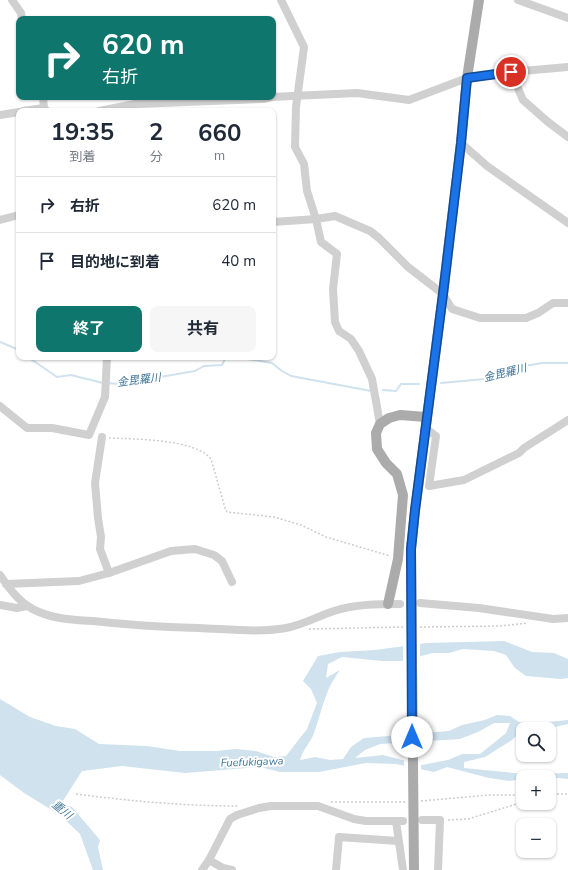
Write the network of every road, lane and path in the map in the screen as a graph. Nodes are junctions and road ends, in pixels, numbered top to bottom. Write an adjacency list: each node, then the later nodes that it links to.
1 (12, 0): 5 (street)
2 (281, 0): 10 (street)
3 (479, 0): 9 (main road)
4 (518, 0): 6 (street)
5 (22, 16)
6 (568, 18)
7 (568, 67): 8 (street)
8 (511, 72): 9 (street); 16 (street)
9 (467, 78): 10 (street); 17 (main road)
10 (297, 96): 11 (street); 19 (street)
11 (276, 97)
12 (216, 100): 13 (street)
13 (114, 108)
14 (16, 112): 15 (street)
15 (0, 115)
16 (568, 136)
17 (461, 143): 22 (street); 23 (main road)
18 (16, 216): 20 (street)
19 (316, 219): 21 (street); 23 (street); 29 (street)
20 (0, 221)
21 (276, 222)
22 (568, 223)
23 (443, 294): 24 (street); 27 (main road)
24 (568, 303)
25 (107, 360): 26 (street)
26 (0, 406)
27 (426, 417): 29 (main road); 30 (main road)
28 (568, 420): 30 (street)
29 (380, 424): 32 (main road)
30 (425, 428): 44 (main road)
31 (102, 437): 32 (path); 33 (street)
32 (398, 559): 38 (main road)
33 (109, 573): 35 (street); 36 (street)
34 (0, 575): 36 (street)
35 (232, 582)
36 (6, 584): 41 (street)
37 (420, 603): 42 (street)
38 (388, 604): 39 (street); 41 (street)
39 (400, 604)
40 (0, 605): 41 (street)
41 (27, 606)
42 (568, 618)
43 (530, 623): 44 (path)
44 (411, 628): 45 (path); 50 (main road)
45 (307, 629)
46 (76, 794): 52 (path)
47 (556, 794): 48 (path)
48 (568, 794)
49 (516, 795): 50 (path)
50 (413, 800): 53 (path); 62 (main road)
51 (516, 804): 55 (path)
52 (240, 806)
53 (318, 806): 56 (street); 57 (street)
54 (422, 820): 55 (street)
55 (440, 820): 63 (street)
56 (398, 841): 60 (street); 61 (street)
57 (209, 860): 58 (street); 59 (street)
58 (202, 870)
59 (232, 870)
60 (336, 870)
61 (402, 870)
62 (414, 870)
63 (438, 870)

